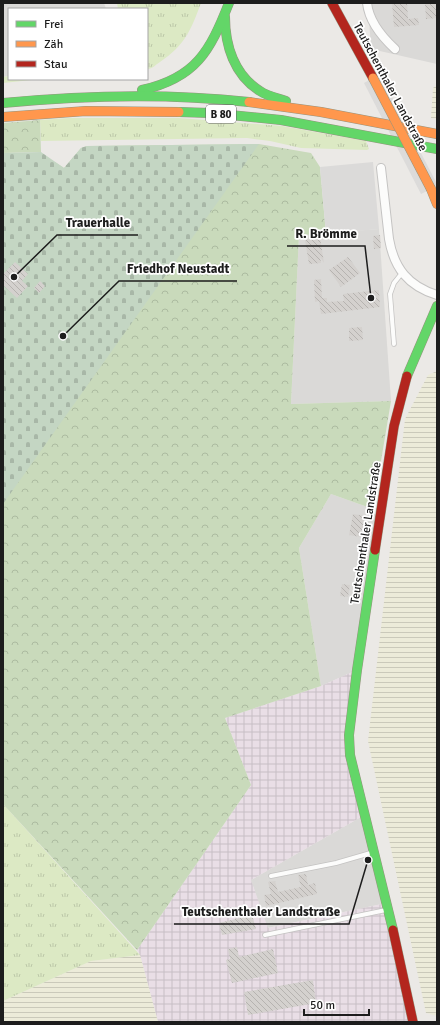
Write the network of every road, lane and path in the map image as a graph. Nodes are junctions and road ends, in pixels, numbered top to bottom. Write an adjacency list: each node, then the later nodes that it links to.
1 (332, 3): 12 (main road, Teutschenthaler Landstraße, bridge)
2 (367, 3): 4 (street)
3 (227, 6): 5 (main road); 7 (main road)
4 (395, 49)
5 (79, 97): 6 (main road, B 80); 7 (main road, B 80)
6 (3, 103)
7 (319, 111): 9 (main road, B 80)
8 (3, 117): 10 (main road, B 80)
9 (437, 134)
10 (437, 150)
11 (382, 168): 13 (street)
12 (437, 204)
13 (402, 273): 14 (street); 16 (lane)
14 (437, 295)
15 (437, 306): 17 (main road, Teutschenthaler Landstraße)
16 (394, 344)
17 (374, 852): 18 (lane); 19 (main road, Teutschenthaler Landstraße)
18 (272, 876)
19 (388, 910): 20 (lane); 21 (main road, Teutschenthaler Landstraße)
20 (265, 935)
21 (413, 1022)

